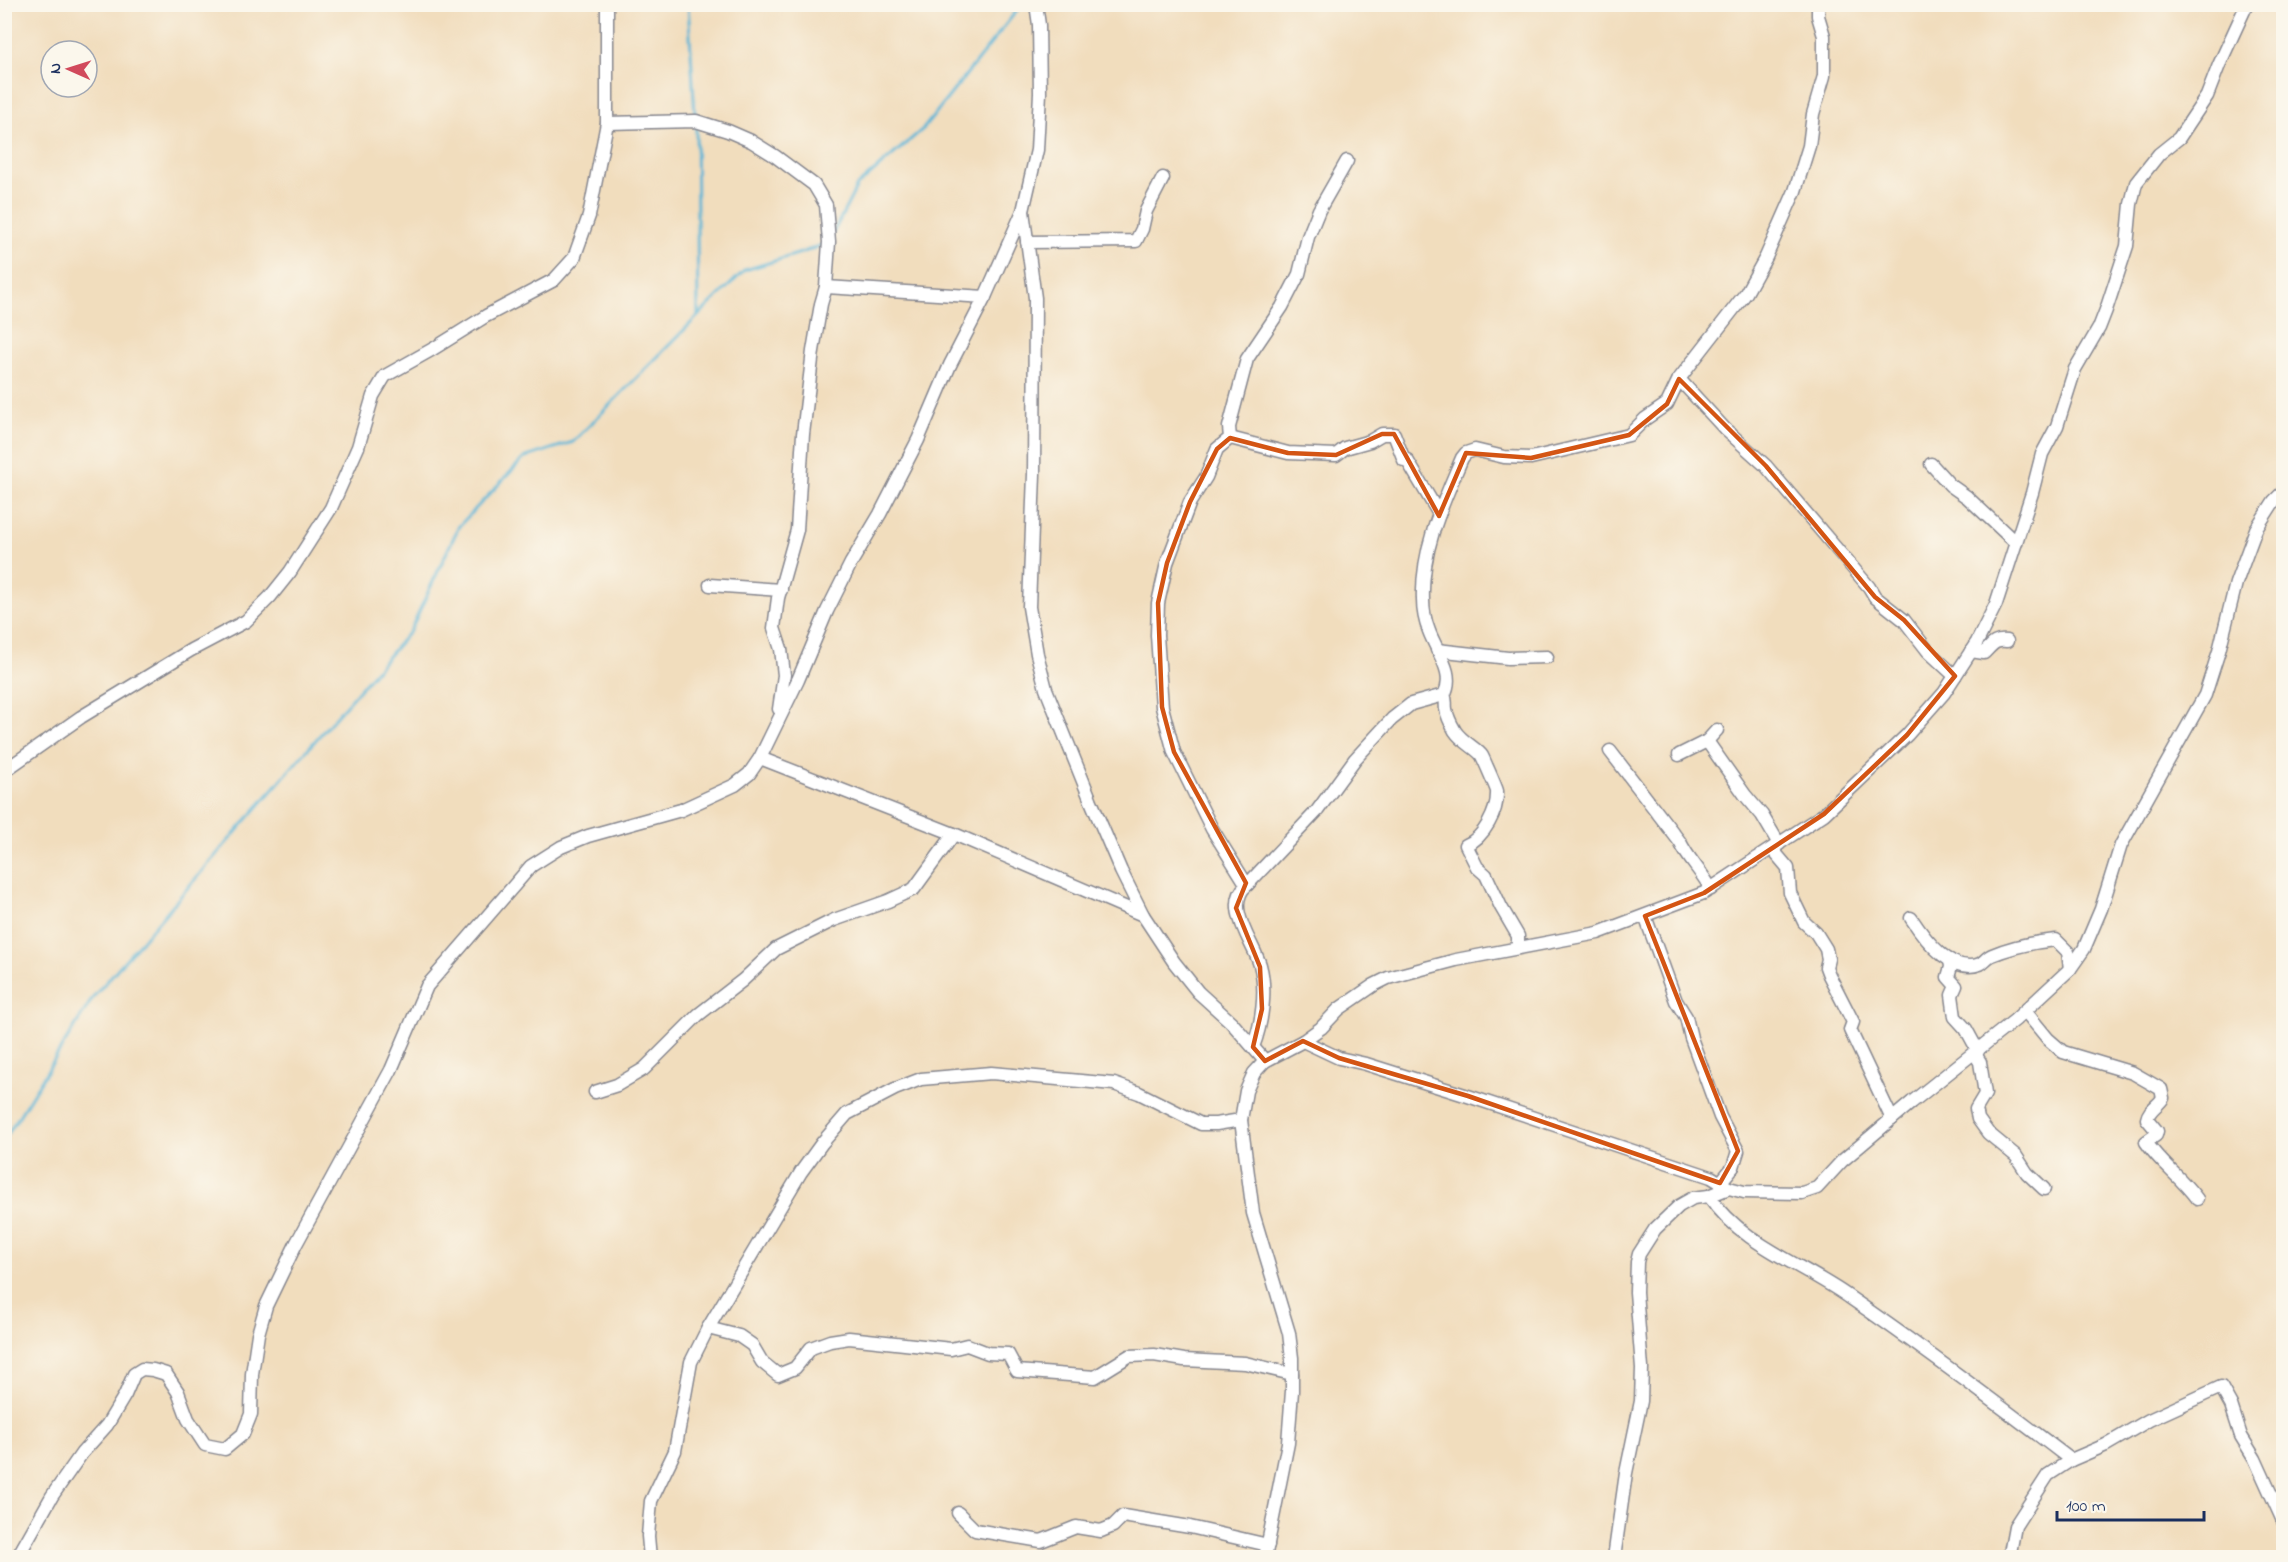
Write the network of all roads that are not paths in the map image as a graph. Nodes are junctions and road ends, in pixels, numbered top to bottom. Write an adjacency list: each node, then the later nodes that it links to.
1 (607, 4): 5 (street)
2 (1036, 4): 8 (street)
3 (1818, 4): 12 (street)
4 (2247, 4): 17 (street)
5 (607, 123): 10 (street); 31 (street)
6 (1347, 161): 13 (street)
7 (1162, 178): 9 (street)
8 (1023, 211): 9 (street); 11 (street)
9 (1027, 242): 36 (street)
10 (826, 287): 11 (street); 19 (street)
11 (985, 297): 29 (street)
12 (1679, 379): 16 (street); 24 (street)
13 (1230, 438): 16 (street); 34 (street)
14 (1931, 464): 17 (street)
15 (2283, 491): 41 (street)
16 (1439, 514): 21 (street)
17 (2016, 543): 22 (street)
18 (710, 585): 19 (street)
19 (781, 590): 29 (street)
20 (2007, 641): 22 (street)
21 (1437, 650): 23 (street); 25 (street)
22 (1971, 651): 24 (street)
23 (1547, 657)
24 (1955, 676): 33 (street)
25 (1444, 695): 34 (street); 39 (street)
26 (1717, 730): 27 (street)
27 (1707, 741): 30 (street); 33 (street)
28 (1610, 751): 35 (street)
29 (762, 754): 32 (street); 60 (street)
30 (1679, 755)
31 (4, 771)
32 (954, 834): 36 (street); 47 (street)
33 (1776, 847): 35 (street); 48 (street)
34 (1247, 885): 44 (street)
35 (1711, 889): 37 (street)
36 (1143, 915): 44 (street)
37 (1645, 916): 39 (street); 50 (street)
38 (1911, 918): 40 (street)
39 (1518, 947): 43 (street)
40 (1950, 960): 41 (street); 45 (street)
41 (2070, 969): 42 (street)
42 (2025, 1011): 45 (street); 53 (street)
43 (1303, 1041): 46 (street); 50 (street)
44 (1253, 1047): 46 (street)
45 (1976, 1053): 48 (street); 51 (street)
46 (1265, 1061): 49 (street)
47 (595, 1092)
48 (1892, 1119): 50 (street)
49 (1241, 1120): 54 (street); 55 (street)
50 (1724, 1186): 52 (street)
51 (2044, 1189)
52 (1709, 1196): 56 (street); 62 (street)
53 (2197, 1199)
54 (708, 1328): 55 (street); 61 (street)
55 (1292, 1374): 59 (street)
56 (2072, 1460): 58 (street); 63 (street)
57 (958, 1513): 59 (street)
58 (2283, 1523)
59 (1267, 1551)
60 (16, 1557)
61 (650, 1557)
62 (1614, 1557)
63 (2008, 1557)

